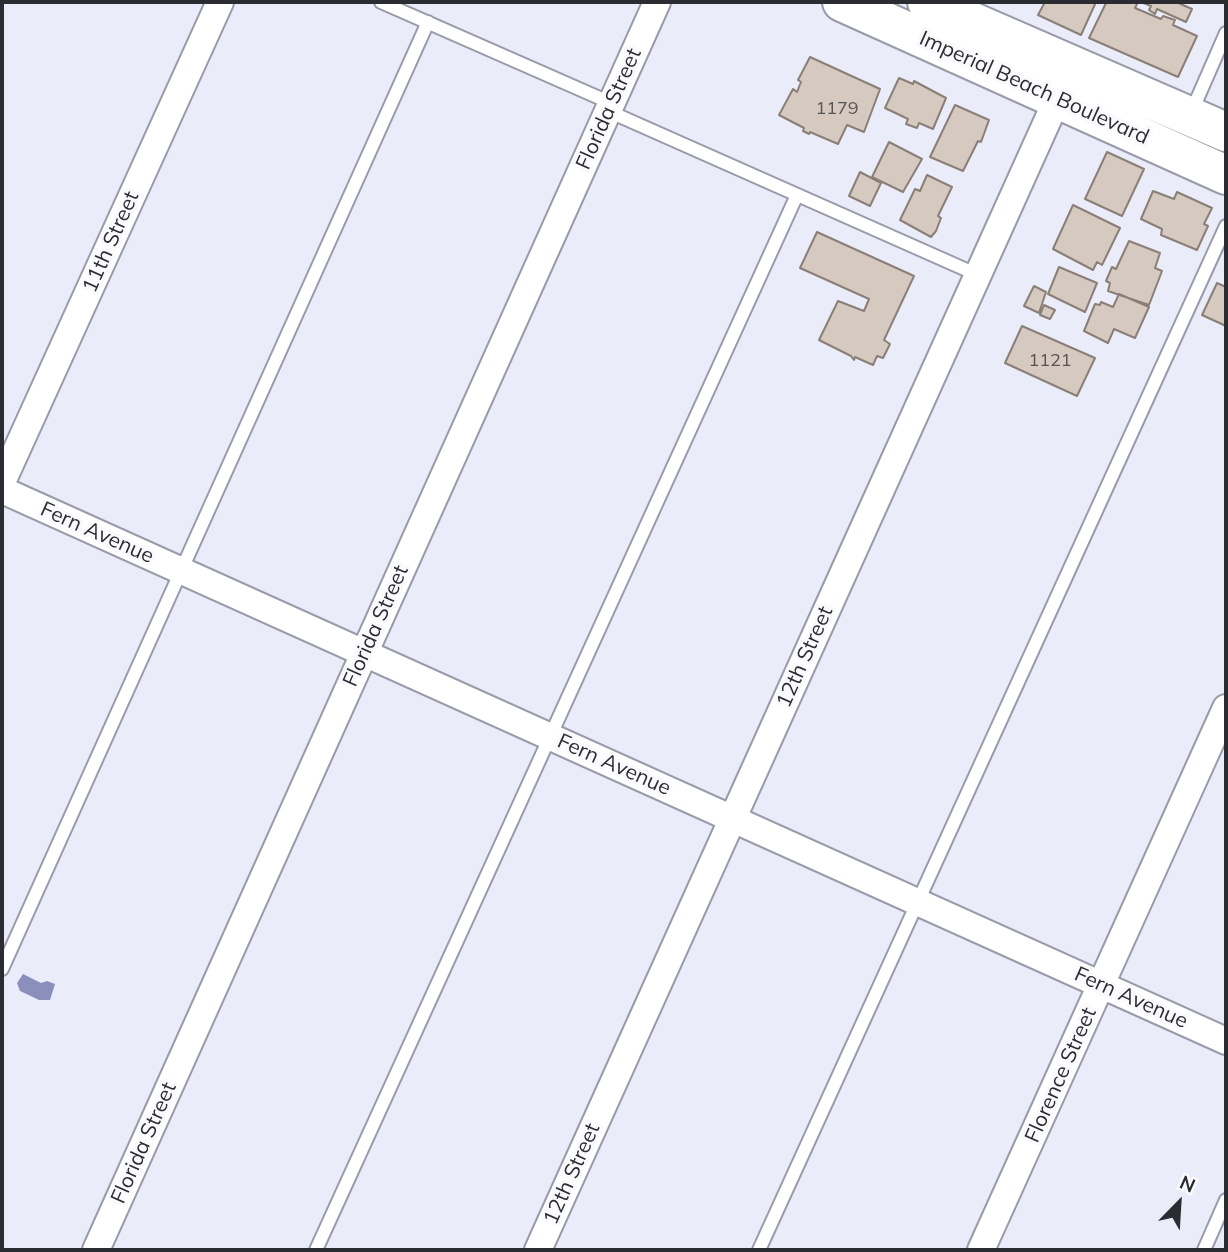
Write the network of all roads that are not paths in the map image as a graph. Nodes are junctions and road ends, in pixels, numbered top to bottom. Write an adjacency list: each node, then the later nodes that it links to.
1 (220, 2): 18 (street, 11th Street)
2 (381, 2): 7 (lane)
3 (657, 2): 11 (street, Florida Street)
4 (842, 2): 10 (main road, Imperial Beach Boulevard)
5 (927, 2): 6 (main road, Imperial Beach Boulevard)
6 (983, 12): 9 (main road, Imperial Beach Boulevard)
7 (428, 22): 11 (lane); 20 (lane)
8 (1226, 33): 12 (lane)
9 (1073, 64): 10 (street, 12th Street); 12 (main road, Imperial Beach Boulevard)
10 (1057, 99): 14 (main road, Imperial Beach Boulevard); 17 (street, 12th Street)
11 (610, 107): 15 (lane); 21 (street, Florida Street)
12 (1190, 116): 13 (main road, Imperial Beach Boulevard)
13 (1226, 132)
14 (1226, 175)
15 (797, 195): 17 (lane); 23 (lane)
16 (1226, 226): 25 (lane)
17 (978, 275): 24 (street, 12th Street)
18 (2, 482)
19 (2, 490): 20 (street, Fern Avenue)
20 (181, 570): 21 (street, Fern Avenue); 26 (lane)
21 (364, 653): 23 (street, Fern Avenue); 30 (street, Florida Street)
22 (1226, 708): 27 (street, Florence Street)
23 (548, 736): 24 (street, Fern Avenue); 31 (lane)
24 (732, 819): 25 (street, Fern Avenue); 32 (street, 12th Street)
25 (918, 902): 27 (street, Fern Avenue); 33 (lane)
26 (2, 969)
27 (1101, 985): 28 (street, Fern Avenue); 34 (street, Florence Street)
28 (1226, 1041)
29 (1226, 1200): 35 (lane)
30 (96, 1250)
31 (316, 1250)
32 (538, 1250)
33 (759, 1250)
34 (981, 1250)
35 (1204, 1250)

